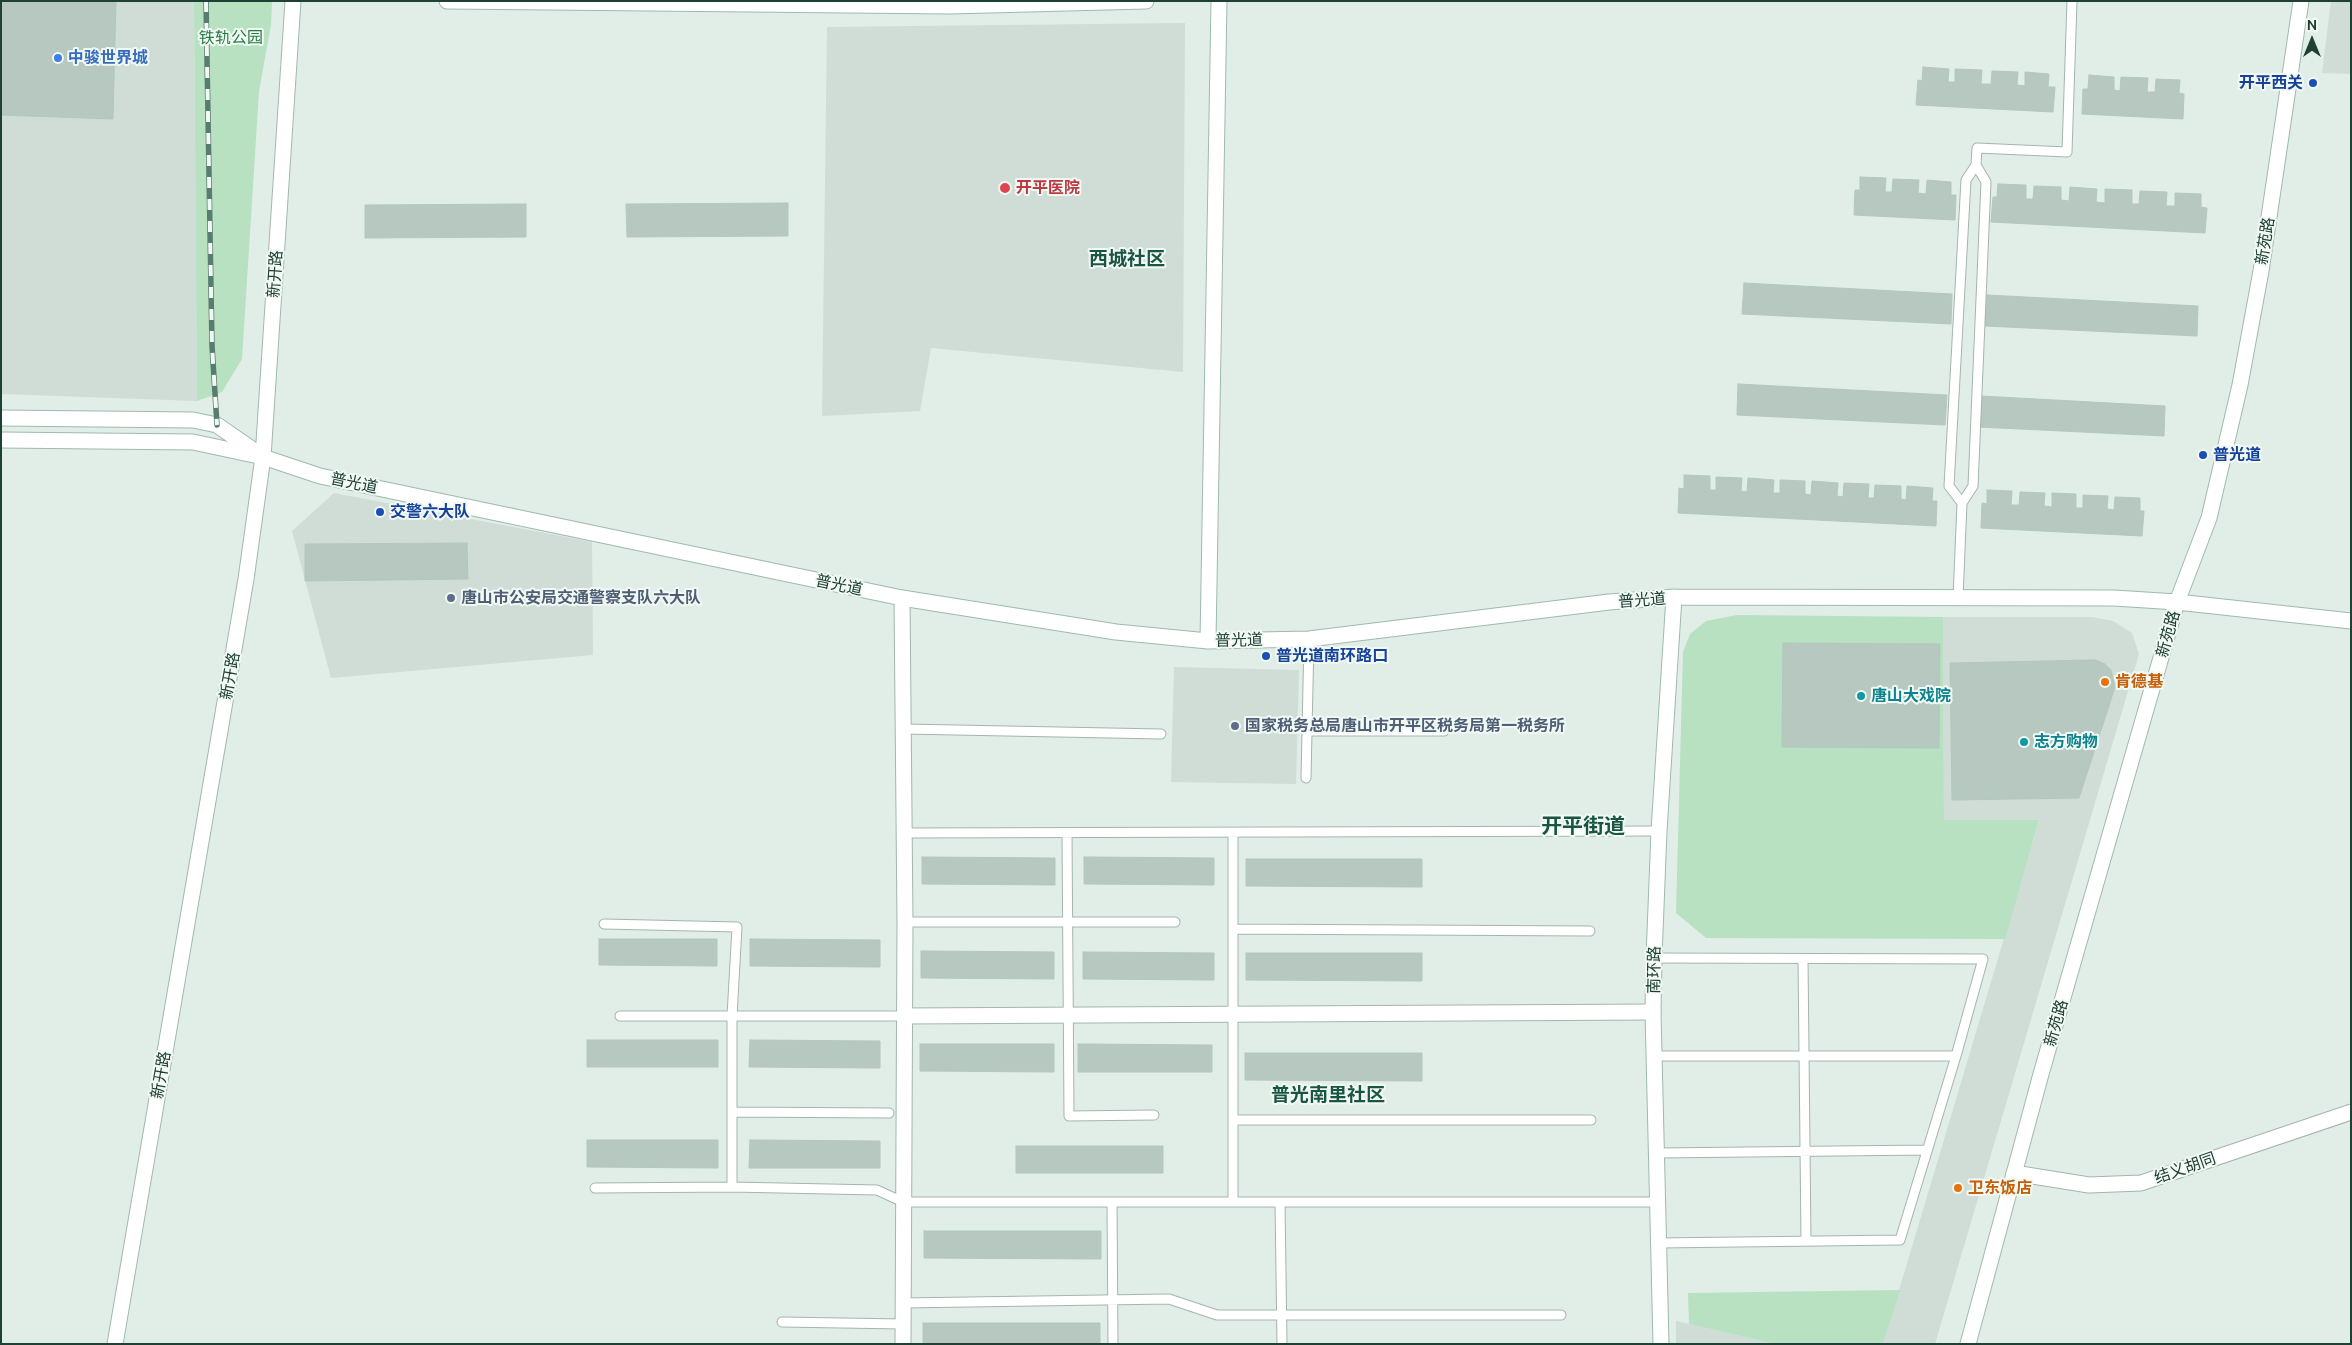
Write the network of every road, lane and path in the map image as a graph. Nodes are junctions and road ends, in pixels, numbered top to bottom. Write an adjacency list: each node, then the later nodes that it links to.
1 (293, 1): 10 (street, 新开路)
2 (447, 1): 3 (street)
3 (1146, 1)
4 (1219, 1): 18 (street)
5 (2072, 1): 7 (lane)
6 (2301, 1): 15 (street, 新苑路)
7 (1976, 165): 11 (lane); 11 (lane)
8 (1, 418): 10 (street, 普光道)
9 (1, 440): 10 (street, 普光道)
10 (263, 457): 13 (street, 普光道); 70 (street, 新开路)
11 (1962, 503): 14 (lane)
12 (1674, 597): 14 (street, 普光道); 17 (street, 普光道); 24 (street, 南环路)
13 (902, 598): 18 (street, 普光道); 19 (street)
14 (1958, 598): 15 (street, 普光道)
15 (2177, 602): 16 (street, 普光道); 54 (street, 新苑路)
16 (2351, 622)
17 (1308, 639): 18 (street, 普光道); 20 (lane)
18 (1208, 641)
19 (904, 730): 22 (lane); 25 (street)
20 (1307, 731): 21 (lane); 23 (lane)
21 (1444, 731)
22 (1161, 734)
23 (1306, 778)
24 (1659, 831): 27 (lane); 34 (street, 南环路)
25 (905, 832): 26 (lane); 28 (street)
26 (1068, 833): 27 (lane); 30 (lane)
27 (1233, 833): 32 (lane)
28 (905, 922): 30 (lane); 41 (street)
29 (1175, 922): 30 (lane)
30 (1068, 923): 38 (lane)
31 (604, 924): 40 (lane)
32 (1233, 929): 33 (lane); 37 (lane)
33 (1590, 931)
34 (1654, 958): 35 (lane); 36 (street, 南环路)
35 (1804, 959): 43 (lane); 44 (lane)
36 (1653, 1012): 37 (street); 42 (street, 南环路)
37 (1233, 1014): 38 (street); 49 (lane)
38 (1068, 1015): 41 (street); 48 (lane)
39 (620, 1016): 40 (lane)
40 (732, 1016): 41 (lane); 45 (lane)
41 (903, 1016): 57 (street)
42 (1654, 1056): 43 (lane); 53 (street, 南环路)
43 (1804, 1056): 44 (lane); 52 (lane)
44 (1956, 1056): 51 (lane)
45 (732, 1112): 47 (lane); 55 (lane)
46 (2351, 1112): 54 (street, 结义胡同)
47 (889, 1113)
48 (1154, 1116)
49 (1233, 1120): 50 (lane); 58 (lane)
50 (1591, 1120)
51 (1928, 1150): 52 (lane); 62 (lane)
52 (1805, 1151): 53 (lane); 62 (lane)
53 (1658, 1153): 60 (street, 南环路)
54 (2014, 1174): 75 (street, 新苑路)
55 (732, 1187): 56 (lane); 57 (lane)
56 (595, 1188)
57 (903, 1202): 61 (lane); 65 (street)
58 (1233, 1202): 59 (lane); 61 (lane)
59 (1280, 1202): 60 (lane); 66 (lane)
60 (1657, 1202): 63 (street, 南环路)
61 (1112, 1203): 64 (lane)
62 (1806, 1241): 63 (lane)
63 (1658, 1242): 74 (street, 南环路)
64 (1112, 1300): 65 (lane); 66 (lane); 72 (lane)
65 (903, 1303): 69 (street)
66 (1282, 1315): 67 (lane); 73 (lane)
67 (1562, 1315)
68 (782, 1322): 69 (lane)
69 (903, 1324): 71 (street)
70 (115, 1344)
71 (903, 1344)
72 (1113, 1344)
73 (1282, 1344)
74 (1660, 1344)
75 (1968, 1344)

